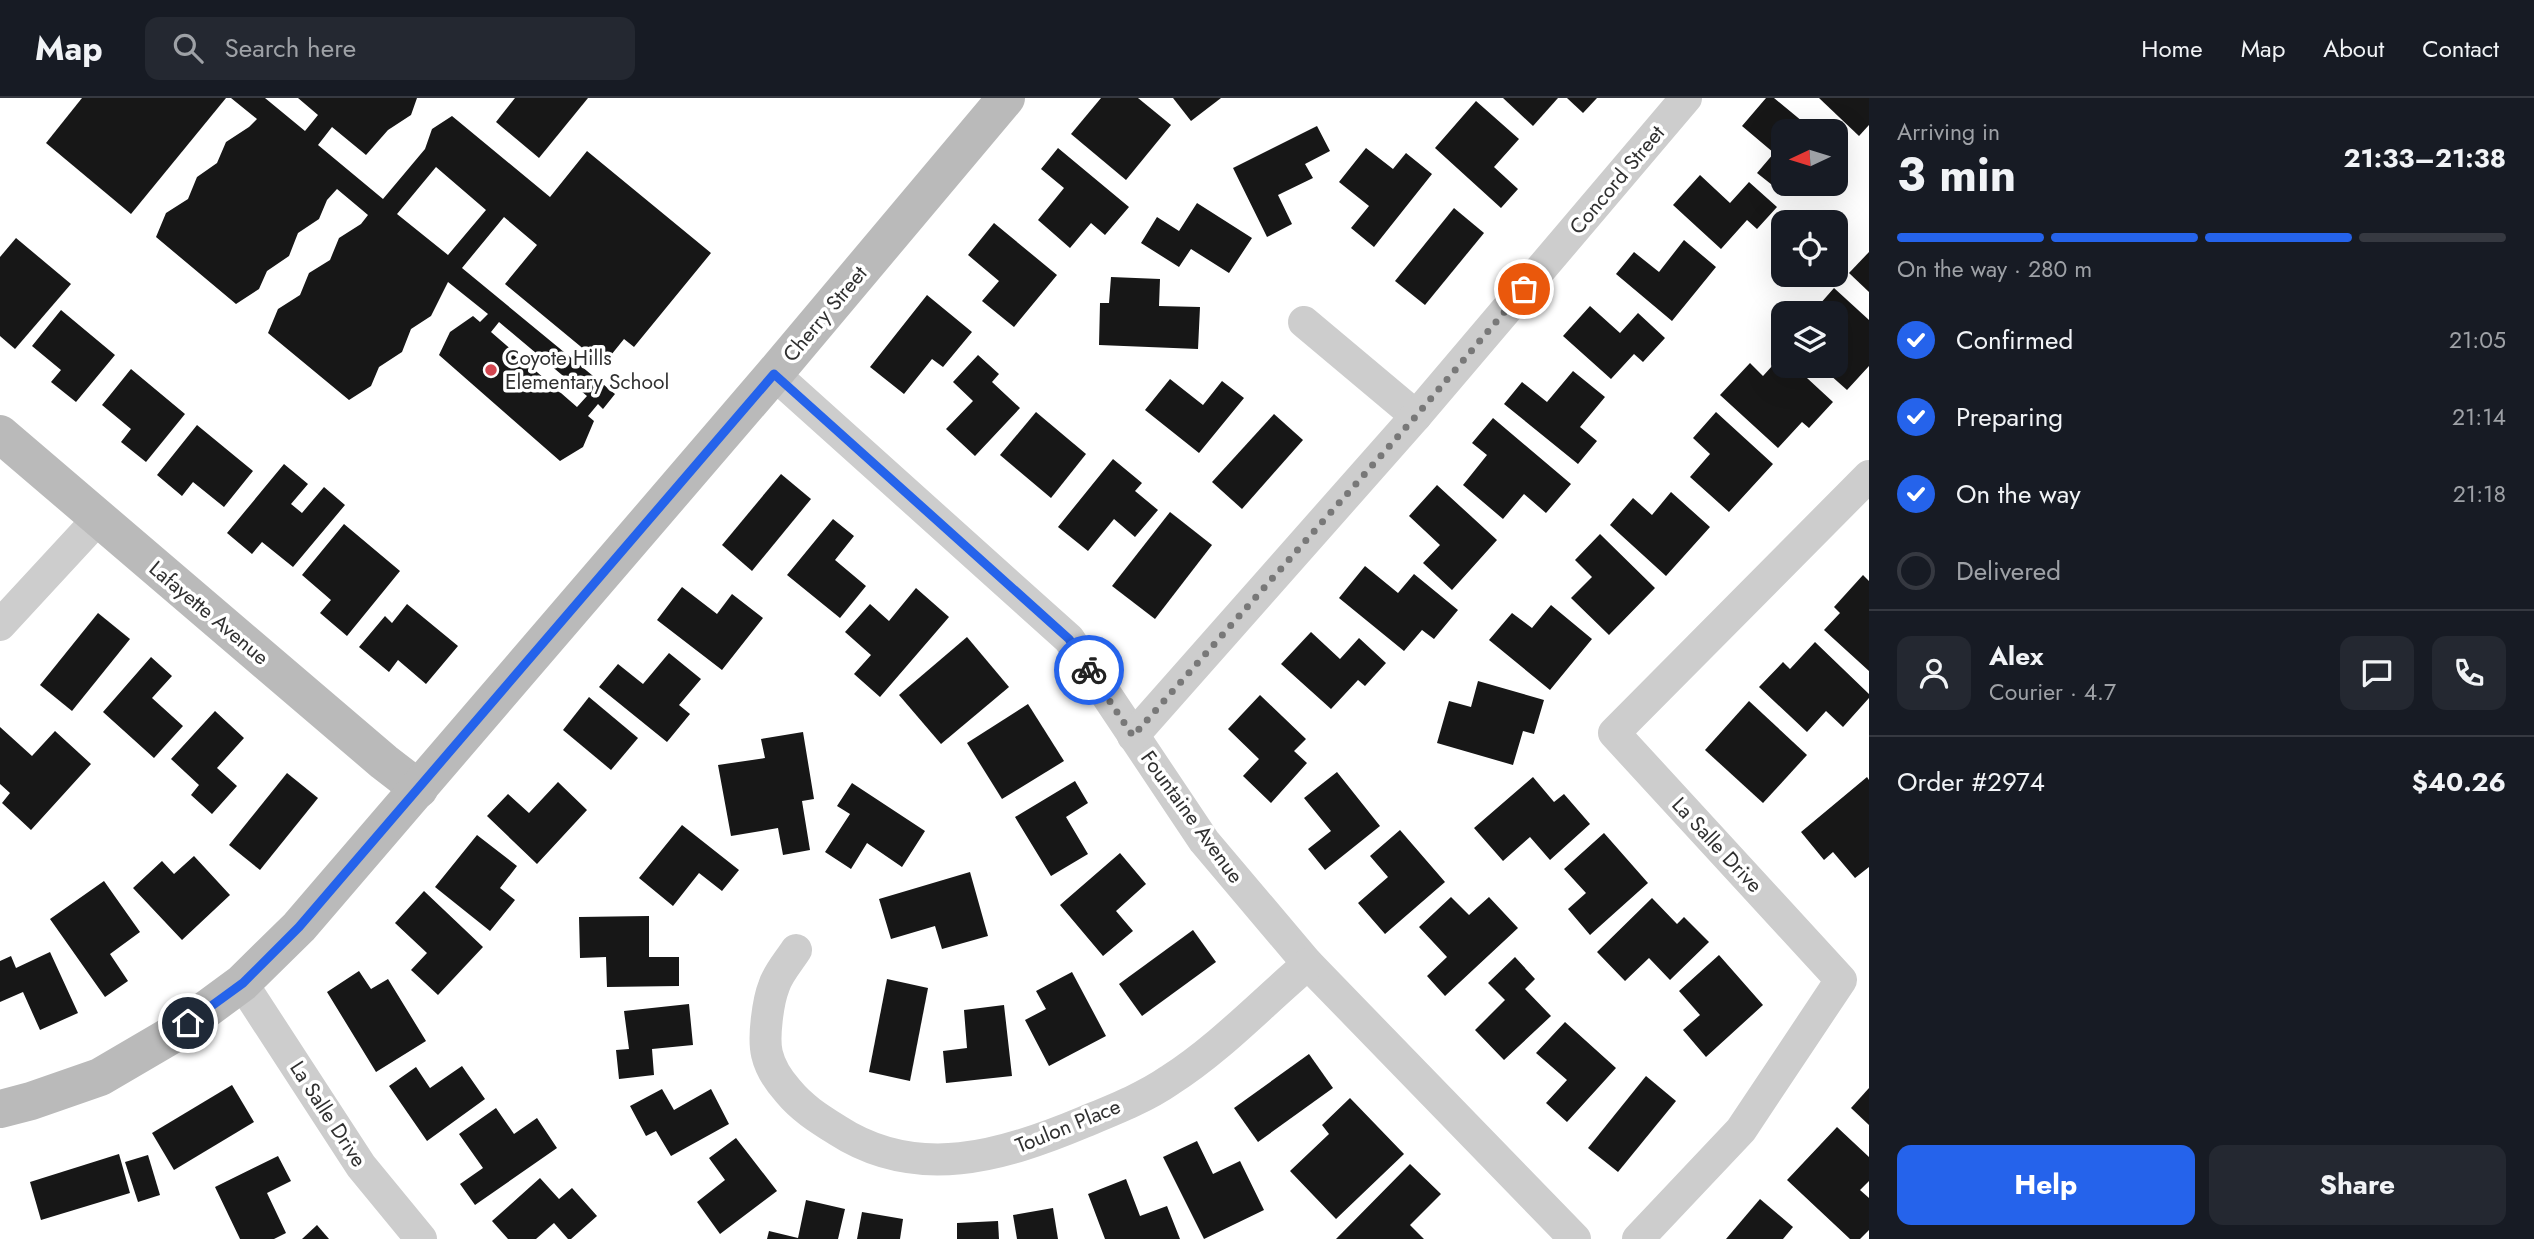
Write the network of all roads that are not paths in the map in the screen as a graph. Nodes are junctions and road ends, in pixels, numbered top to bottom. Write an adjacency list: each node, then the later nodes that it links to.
1 (1006, 98): 4 (street, Cherry Street)
2 (1686, 98): 5 (street, Concord Street)
3 (1304, 322): 5 (street)
4 (774, 374): 10 (street, Fountaine Avenue); 11 (street, Cherry Street)
5 (1416, 416): 10 (street, Concord Street)
6 (0, 434): 8 (street, Lafayette Avenue)
7 (1869, 476): 18 (street, La Salle Drive)
8 (99, 519): 9 (street); 11 (street, Lafayette Avenue)
9 (0, 625)
10 (1133, 736): 13 (street, Fountaine Avenue)
11 (419, 789): 14 (street, Cherry Street)
12 (796, 950): 13 (street, Toulon Place)
13 (1308, 964): 17 (street, Fountaine Avenue)
14 (243, 983): 15 (street, Cherry Street); 16 (street, La Salle Drive)
15 (0, 1109)
16 (421, 1239)
17 (1575, 1239)
18 (1638, 1239)

